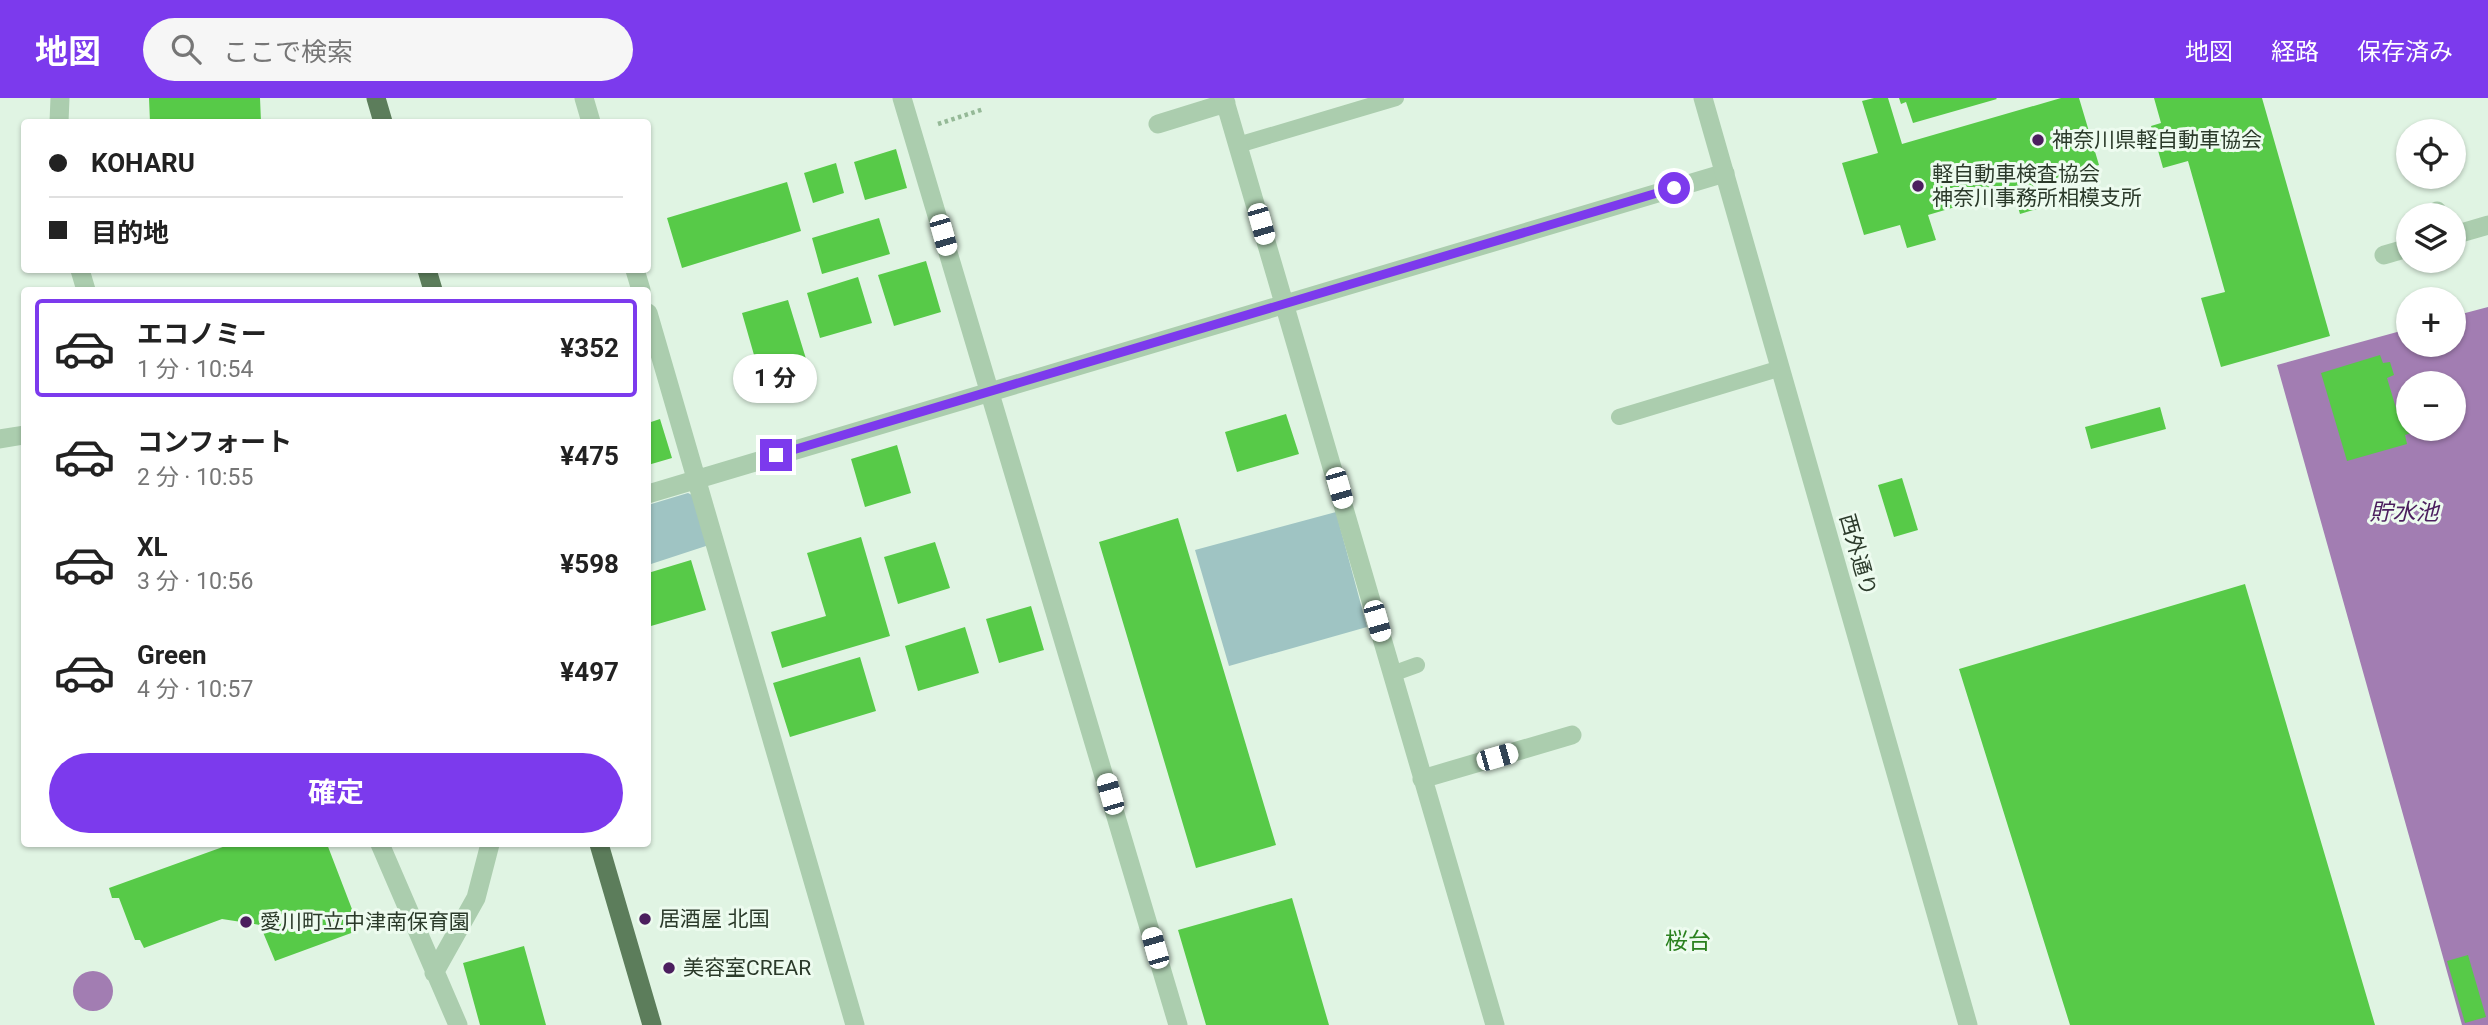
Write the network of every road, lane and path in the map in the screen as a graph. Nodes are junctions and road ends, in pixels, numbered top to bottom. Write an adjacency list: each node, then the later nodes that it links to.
1 (60, 98): 9 (street)
2 (376, 98): 10 (main road)
3 (584, 98): 11 (street)
4 (902, 98): 13 (street)
5 (1396, 98): 14 (lane)
6 (1703, 98): 15 (street, 西外通り)
7 (1225, 101): 12 (street); 14 (street)
8 (984, 109): 13 (path)
9 (59, 119)
10 (382, 119)
11 (590, 119)
12 (1158, 124)
13 (912, 131): 23 (street)
14 (1238, 145): 20 (street)
15 (1725, 173): 20 (street); 22 (street, 西外通り)
16 (2488, 225): 17 (street)
17 (2466, 231)
18 (2396, 252): 19 (street)
19 (2384, 255)
20 (1285, 303): 23 (street); 30 (street)
21 (651, 323): 27 (street)
22 (1781, 368): 24 (lane); 42 (street, 西外通り)
23 (989, 392): 27 (street); 40 (street)
24 (1619, 417)
25 (21, 436): 26 (street)
26 (0, 439)
27 (696, 479): 28 (street); 39 (street)
28 (651, 493)
29 (1417, 665): 30 (lane)
30 (1392, 674): 32 (street)
31 (1572, 735): 32 (street)
32 (1422, 779): 41 (street)
33 (381, 847): 36 (street)
34 (489, 847): 36 (street)
35 (600, 847): 38 (main road)
36 (434, 974): 37 (street)
37 (458, 1025)
38 (652, 1025)
39 (855, 1025)
40 (1178, 1025)
41 (1495, 1025)
42 (1968, 1025)

